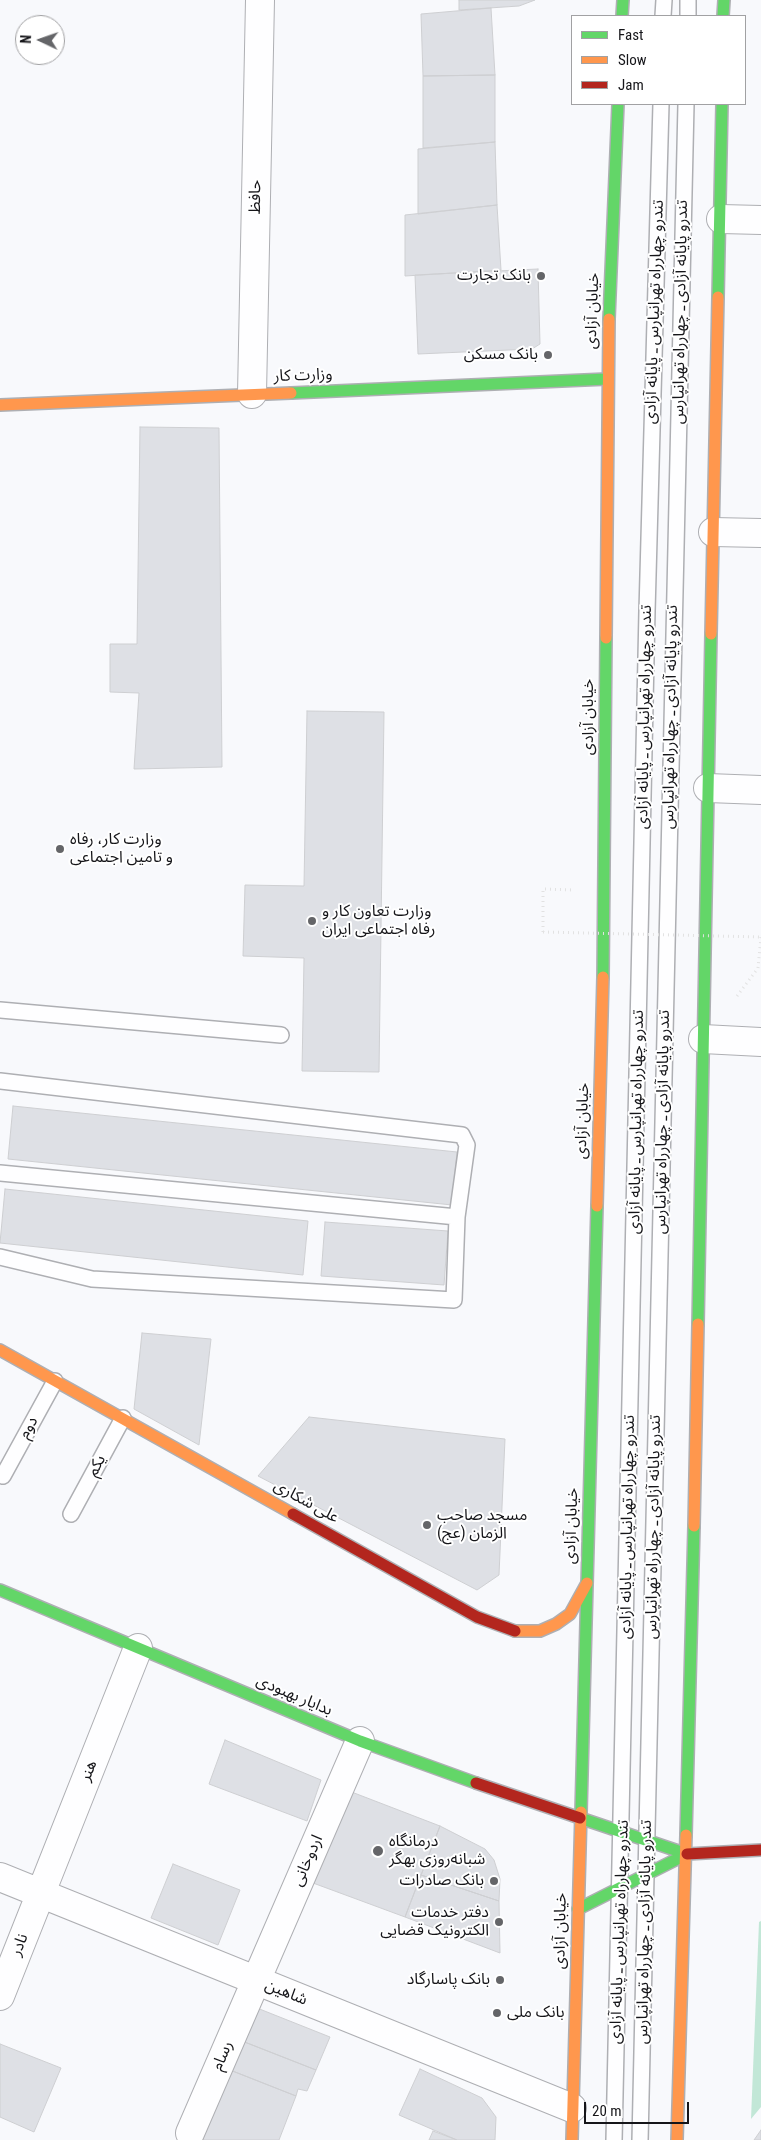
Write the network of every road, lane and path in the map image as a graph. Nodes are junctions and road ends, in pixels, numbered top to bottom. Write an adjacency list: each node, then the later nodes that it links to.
1 (260, 0): 17 (street, حافظ)
2 (622, 0): 6 (main road)
3 (664, 0): 7 (lane)
4 (688, 0): 8 (lane)
5 (724, 0): 9 (main road)
6 (622, 15)
7 (663, 15)
8 (688, 15)
9 (723, 15)
10 (618, 105): 16 (main road, خیابان آزادی)
11 (661, 105): 44 (lane, تندرو چهارراه تهرانپارس ـ پایانه آزادی)
12 (686, 105): 45 (lane, تندرو پایانه آزادی ـ چهارراه تهرانپارس)
13 (722, 105): 14 (main road)
14 (721, 219): 15 (street); 19 (main road)
15 (761, 220)
16 (607, 380): 17 (main road, وزارت کار); 39 (main road, خیابان آزادی)
17 (252, 394): 18 (main road, وزارت کار)
18 (0, 405)
19 (713, 532): 20 (street); 21 (main road)
20 (761, 533)
21 (708, 788): 22 (street); 28 (main road)
22 (761, 790)
23 (543, 888): 24 (path, bridge)
24 (761, 937): 25 (path)
25 (758, 968)
26 (0, 1010): 27 (lane)
27 (281, 1035)
28 (703, 1039): 29 (street); 47 (main road)
29 (761, 1042)
30 (0, 1081): 32 (lane)
31 (0, 1173): 32 (lane)
32 (457, 1218): 33 (lane)
33 (0, 1257)
34 (0, 1350): 35 (main road, علی شکاری)
35 (55, 1380): 36 (main road, علی شکاری); 37 (lane, دوم)
36 (122, 1418): 38 (lane, یکم); 39 (main road, علی شکاری)
37 (3, 1476)
38 (71, 1514)
39 (587, 1584): 43 (main road, خیابان آزادی)
40 (0, 1590): 41 (main road, بدایار بهبودی)
41 (138, 1648): 42 (main road, بدایار بهبودی); 51 (street, هنر)
42 (360, 1741): 43 (main road, بدایار بهبودی); 53 (street, اردوخانی)
43 (580, 1818): 44 (main road, بدایار بهبودی); 52 (main road, خیابان آزادی)
44 (622, 1832): 45 (main road, بدایار بهبودی); 50 (lane, تندرو چهارراه تهرانپارس ـ پایانه آزادی)
45 (648, 1841): 47 (main road, بدایار بهبودی); 48 (lane, تندرو پایانه آزادی ـ چهارراه تهرانپارس)
46 (761, 1850): 47 (main road)
47 (687, 1854): 48 (main road); 60 (main road)
48 (648, 1874): 50 (main road); 59 (lane, تندرو پایانه آزادی ـ چهارراه تهرانپارس)
49 (0, 1877): 51 (street, شاهین)
50 (621, 1887): 52 (main road); 58 (lane, تندرو چهارراه تهرانپارس ـ پایانه آزادی)
51 (41, 1893): 53 (street, شاهین); 54 (street, نادر)
52 (578, 1909): 55 (main road, خیابان آزادی)
53 (256, 1980): 55 (street, شاهین); 56 (street, رسام)
54 (0, 1996)
55 (572, 2108): 57 (main road, خیابان آزادی)
56 (190, 2133)
57 (572, 2140)
58 (614, 2140)
59 (640, 2140)
60 (677, 2140)

